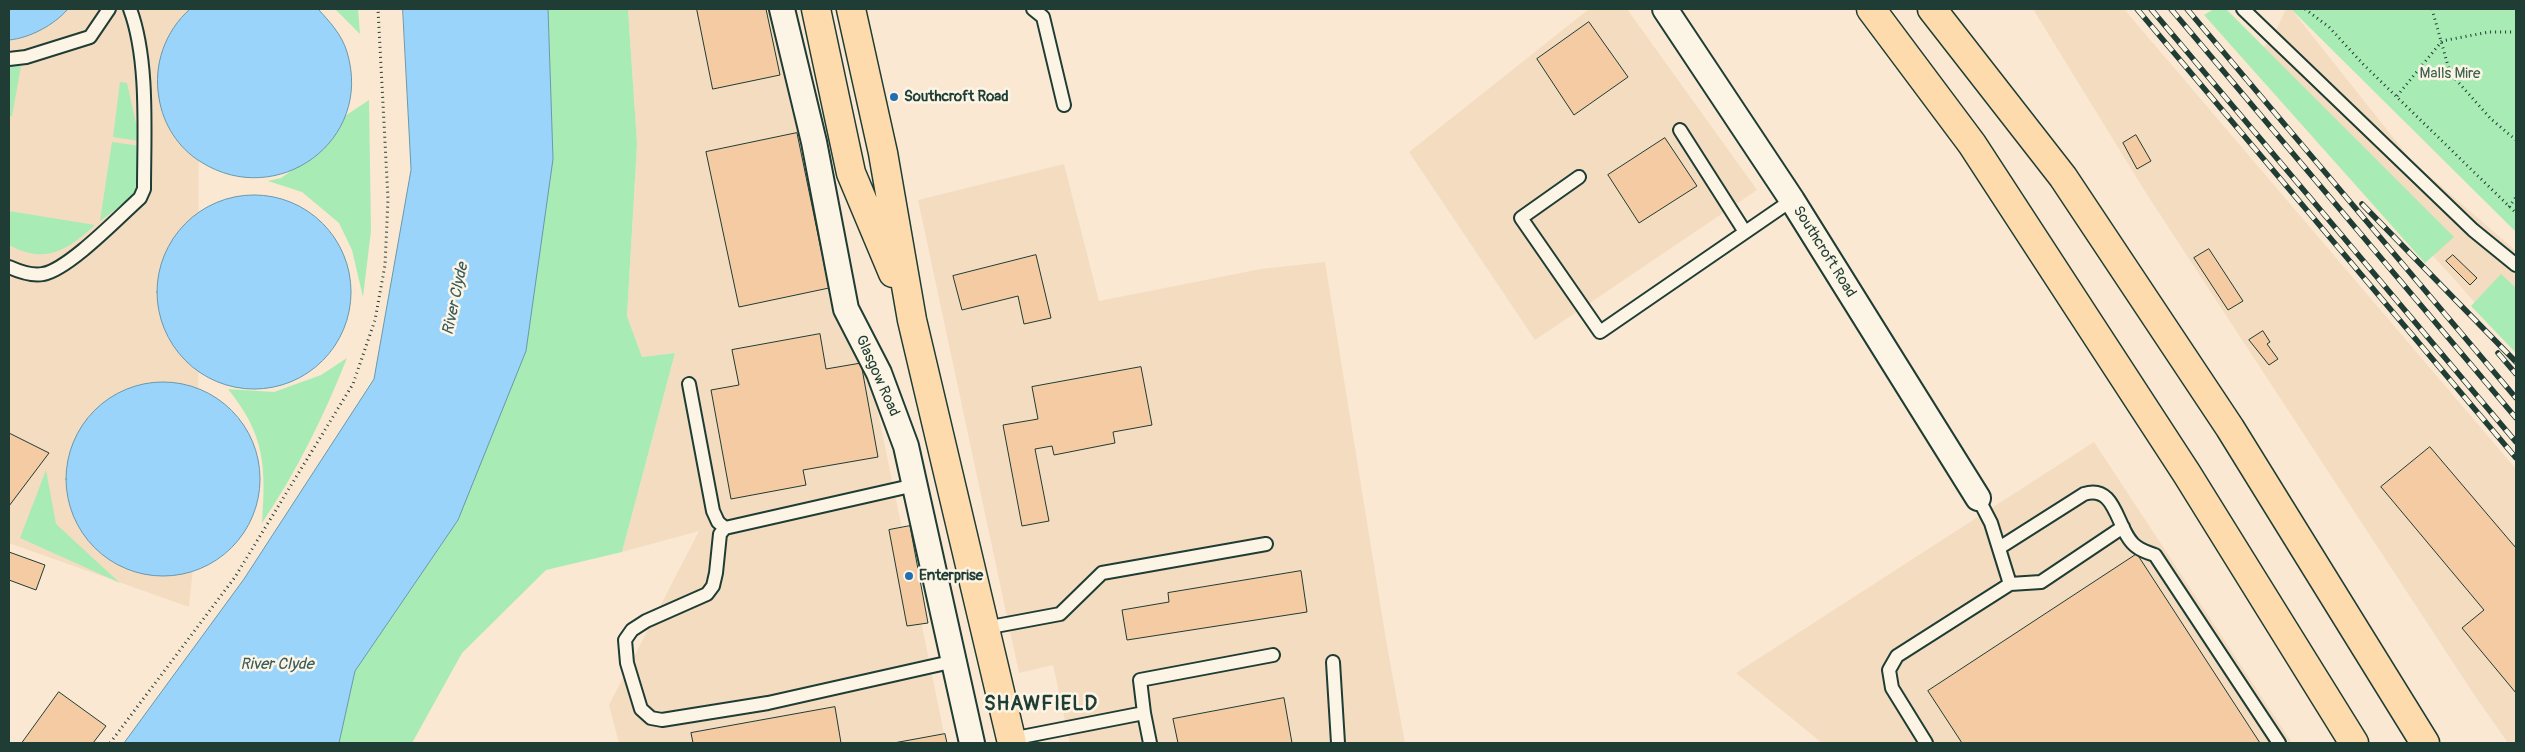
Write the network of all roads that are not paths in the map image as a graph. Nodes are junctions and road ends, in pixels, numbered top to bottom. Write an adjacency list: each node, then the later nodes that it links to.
1 (109, 9): 11 (lane)
2 (130, 9): 18 (lane)
3 (782, 9): 21 (street, Glasgow Road)
4 (816, 9): 19 (main road)
5 (851, 9): 19 (main road)
6 (1034, 9): 12 (lane)
7 (1665, 9): 15 (street, Southcroft Road)
8 (1871, 9): 39 (main road)
9 (1932, 9): 40 (main road)
10 (2243, 9): 17 (lane)
11 (9, 59)
12 (1064, 105)
13 (1680, 130): 16 (lane)
14 (1579, 177): 16 (lane)
15 (1792, 200): 16 (lane); 22 (street, Southcroft Road)
16 (1745, 232)
17 (2516, 265)
18 (9, 267)
19 (912, 320): 28 (main road)
20 (689, 384): 24 (lane)
21 (915, 485): 24 (lane); 30 (street, Glasgow Road)
22 (1978, 498): 26 (lane)
23 (2123, 527): 26 (lane); 27 (lane); 38 (lane)
24 (725, 528): 30 (lane)
25 (1266, 544): 28 (lane)
26 (1999, 548): 27 (lane)
27 (2010, 584): 37 (lane)
28 (985, 628): 33 (main road)
29 (1273, 655): 32 (lane)
30 (955, 661): 34 (street, Glasgow Road)
31 (1333, 662): 36 (lane)
32 (1144, 713): 33 (lane); 35 (lane)
33 (1012, 741)
34 (972, 743)
35 (1150, 743)
36 (1338, 743)
37 (1926, 743)
38 (2279, 743)
39 (2354, 743)
40 (2425, 743)

